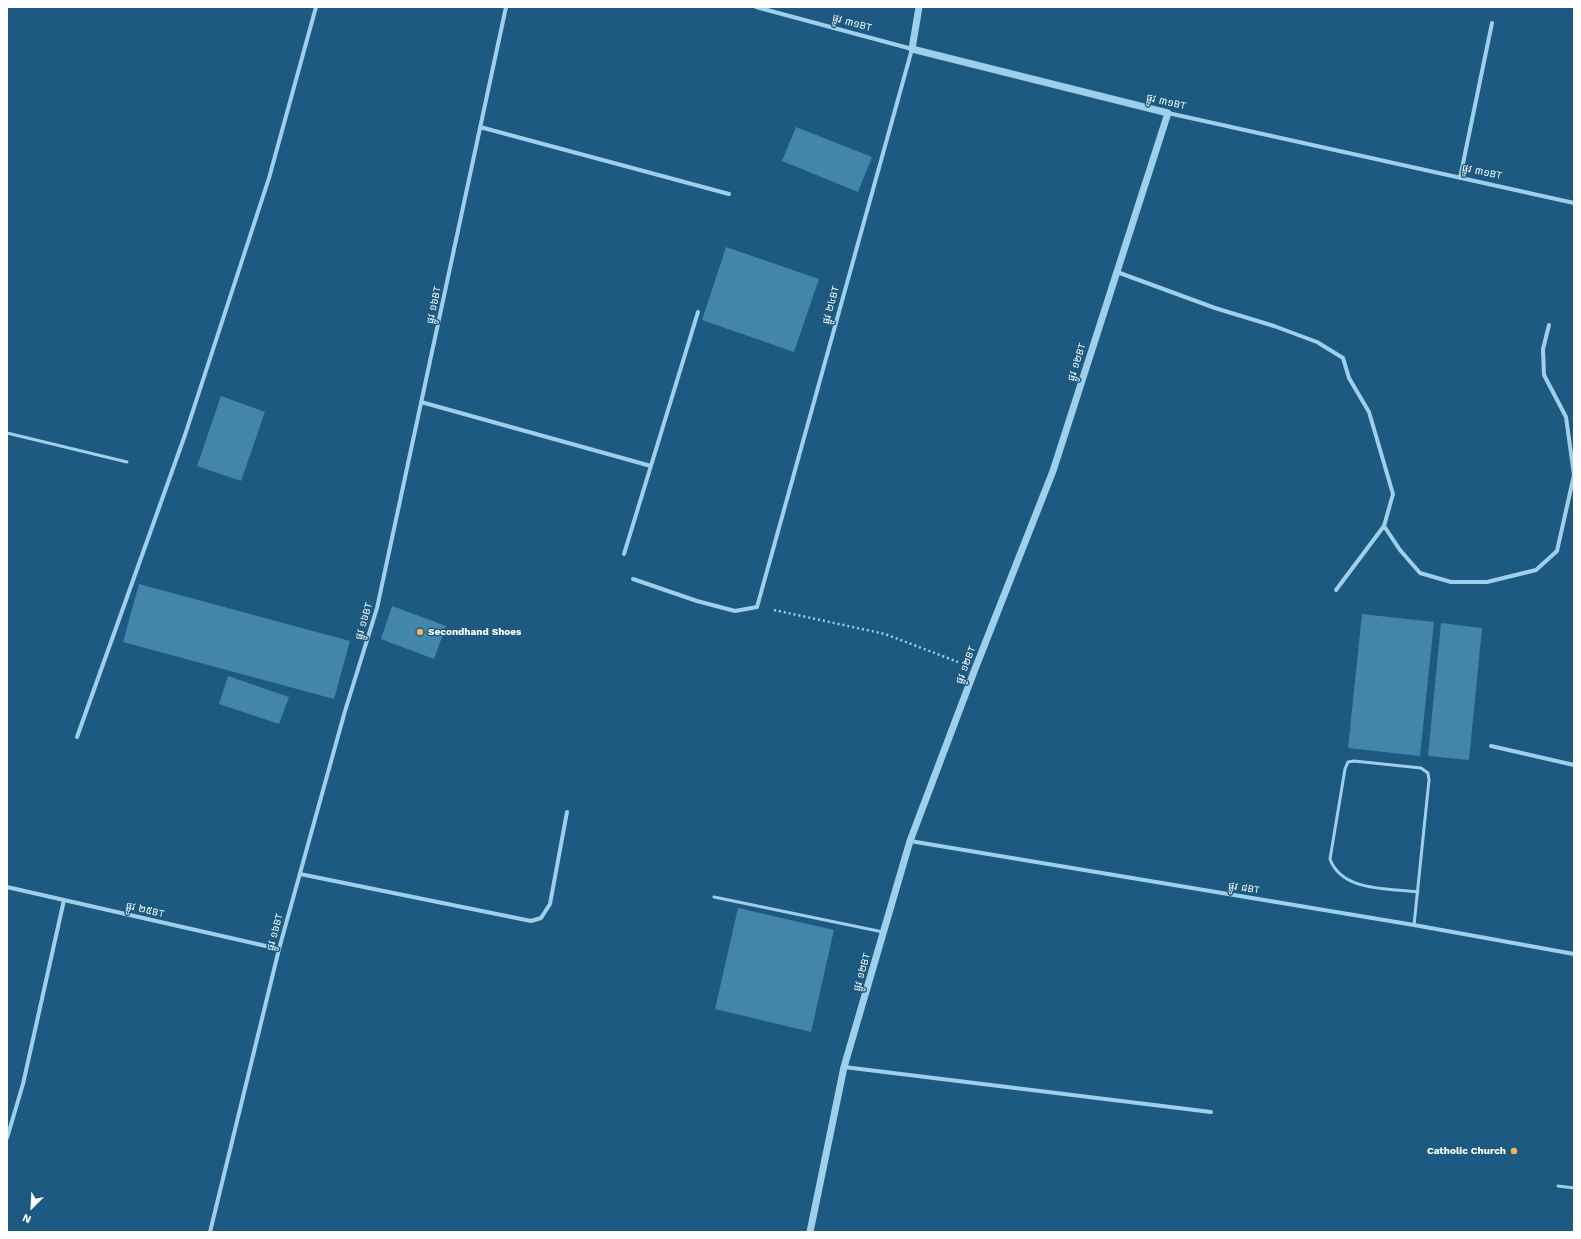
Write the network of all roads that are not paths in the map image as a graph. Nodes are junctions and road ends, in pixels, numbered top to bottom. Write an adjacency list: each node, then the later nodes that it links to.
1 (316, 7): 23 (street)
2 (506, 7): 8 (street, ផ្លូវ ១៦BT)
3 (756, 7): 6 (street, ផ្លូវ ៣១BT)
4 (919, 7): 6 (street, ផ្លូវ ២៤BT)
5 (1492, 23): 9 (street)
6 (912, 49): 7 (street, ផ្លូវ ៣១BT); 21 (street, ផ្លូវ ២៤BT)
7 (1168, 113): 9 (street, ផ្លូវ ៣១BT); 12 (street, ផ្លូវ ១២BT)
8 (480, 127): 10 (street); 15 (street, ផ្លូវ ១៦BT)
9 (1460, 178): 11 (street, ផ្លូវ ៣១BT)
10 (729, 194)
11 (1574, 203)
12 (1117, 272): 19 (street); 27 (street, ផ្លូវ ១២BT)
13 (698, 312): 18 (street)
14 (1549, 325): 19 (street)
15 (421, 402): 18 (street); 28 (street, ផ្លូវ ១៦BT)
16 (7, 433): 17 (lane)
17 (127, 462)
18 (651, 466): 20 (street)
19 (1384, 526): 22 (street)
20 (624, 554)
21 (633, 579)
22 (1336, 590)
23 (78, 737)
24 (1490, 746): 25 (street)
25 (1574, 765)
26 (567, 812): 28 (street)
27 (910, 841): 33 (street, ផ្លូវ ៨BT); 34 (street, ផ្លូវ ១២BT)
28 (300, 874): 35 (street, ផ្លូវ ១៦BT)
29 (7, 887): 32 (street, ផ្លូវ ២៥BT)
30 (1418, 892): 30 (lane); 33 (lane)
31 (714, 897): 34 (lane)
32 (64, 900): 35 (street, ផ្លូវ ២៥BT); 39 (street)
33 (1414, 925): 36 (street, ផ្លូវ ៨BT)
34 (884, 932): 37 (street, ផ្លូវ ១២BT)
35 (278, 949): 42 (street, ផ្លូវ ១៦BT)
36 (1574, 954)
37 (844, 1067): 38 (street); 43 (street, ផ្លូវ ១២BT)
38 (1212, 1112)
39 (7, 1138)
40 (1558, 1186): 41 (lane)
41 (1574, 1188)
42 (210, 1232)
43 (810, 1232)

